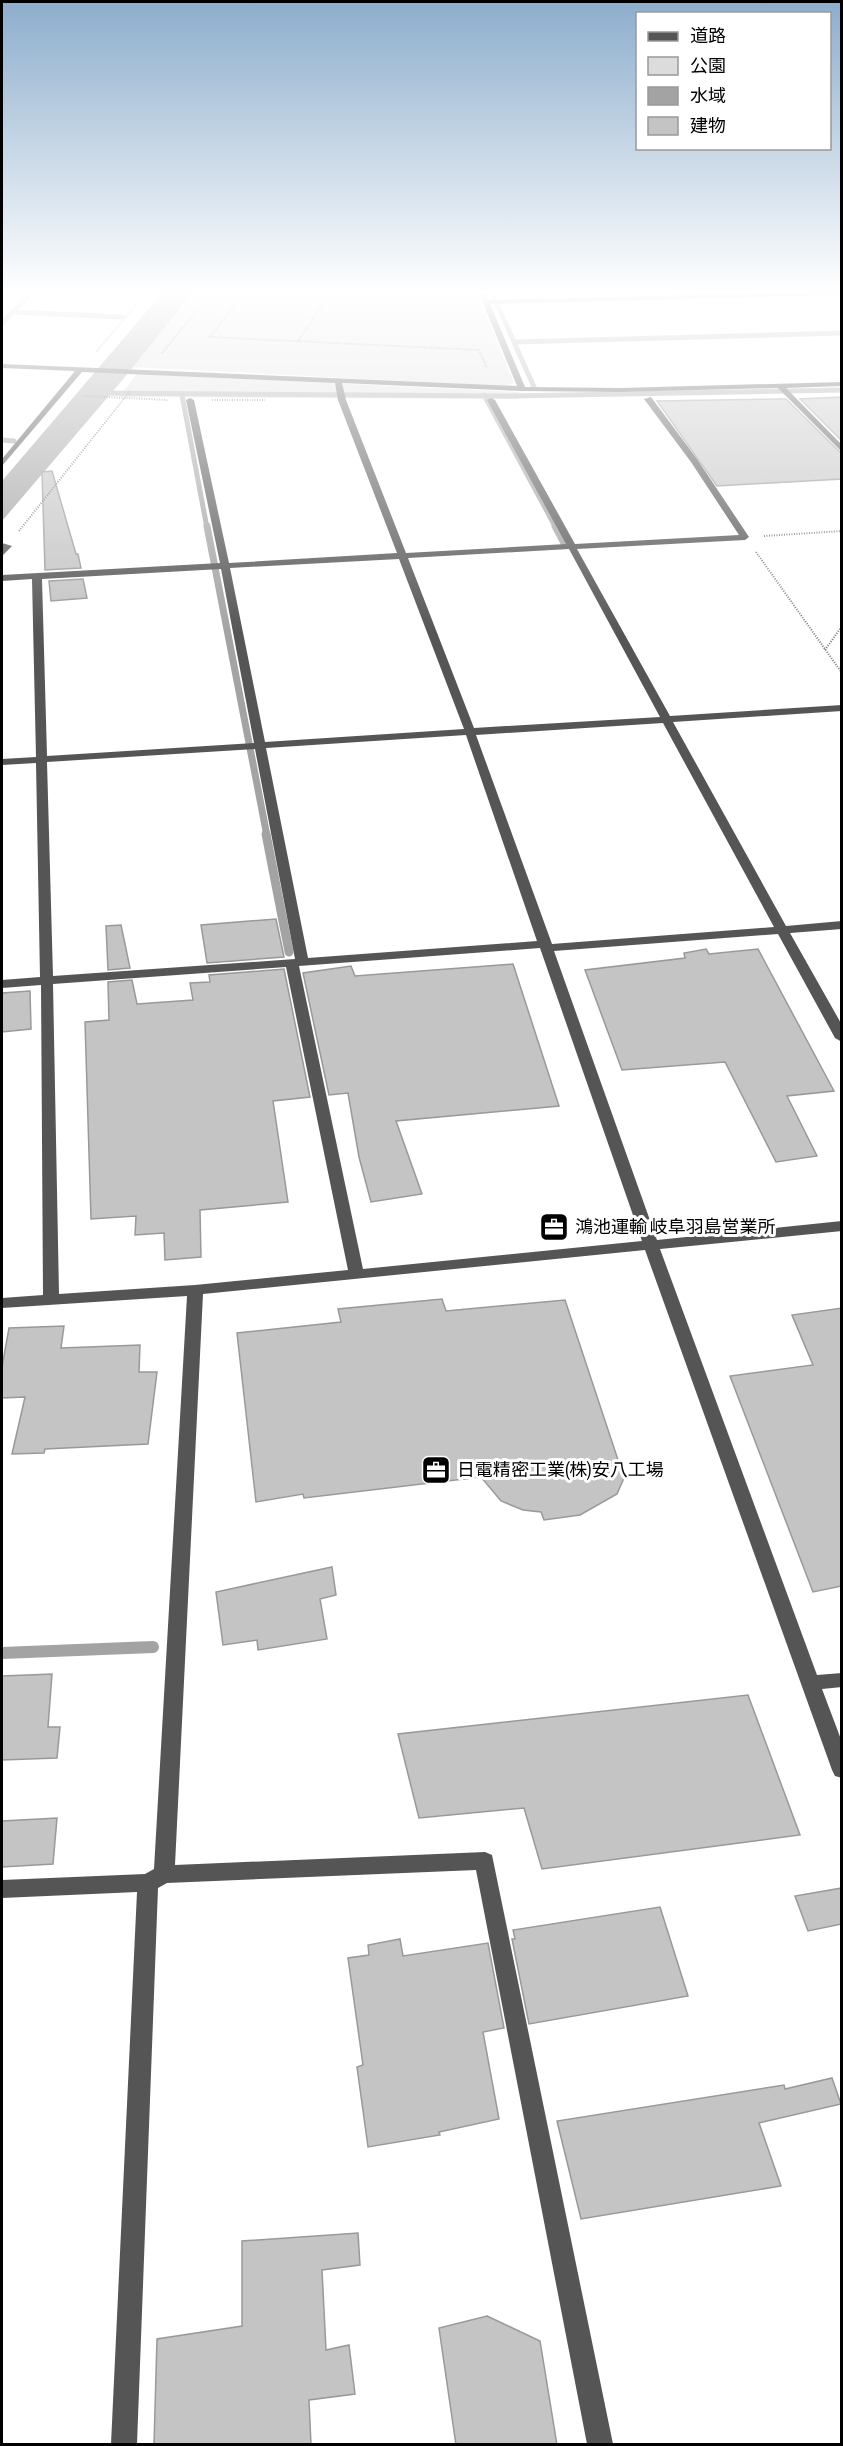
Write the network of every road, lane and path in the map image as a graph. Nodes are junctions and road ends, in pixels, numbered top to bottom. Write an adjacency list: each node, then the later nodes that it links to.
1 (53, 405): 9 (street)
2 (119, 405): 13 (path)
3 (191, 405): 15 (street)
4 (344, 405): 14 (street)
5 (494, 405): 12 (street)
6 (653, 405): 11 (street)
7 (799, 405): 8 (street)
8 (842, 450)
9 (2, 464)
10 (842, 531): 11 (path)
11 (745, 537): 12 (street); 19 (path)
12 (571, 546): 14 (street); 22 (street)
13 (3, 548)
14 (402, 556): 15 (street); 23 (street)
15 (225, 566): 16 (street); 24 (street)
16 (37, 576): 17 (street); 25 (street)
17 (2, 578)
18 (842, 626): 19 (path)
19 (825, 650): 20 (path)
20 (842, 673)
21 (842, 708): 22 (street)
22 (668, 719): 23 (street); 28 (street)
23 (470, 732): 24 (street); 29 (street)
24 (259, 745): 25 (street); 30 (street)
25 (43, 759): 26 (street); 31 (street)
26 (2, 762)
27 (842, 925): 28 (street)
28 (785, 931): 29 (street); 33 (street)
29 (546, 946): 30 (street); 35 (street)
30 (297, 962): 31 (street); 36 (street)
31 (47, 981): 32 (street); 38 (street)
32 (2, 984)
33 (842, 1038)
34 (842, 1226): 35 (street)
35 (651, 1245): 36 (street); 41 (street)
36 (356, 1273): 37 (street)
37 (195, 1290): 38 (street); 43 (street)
38 (51, 1300): 39 (street)
39 (2, 1303)
40 (842, 1680): 41 (street)
41 (809, 1683): 42 (street)
42 (842, 1770)
43 (156, 1879): 44 (street); 45 (street); 46 (street)
44 (2, 1889)
45 (124, 2445)
46 (600, 2445)

